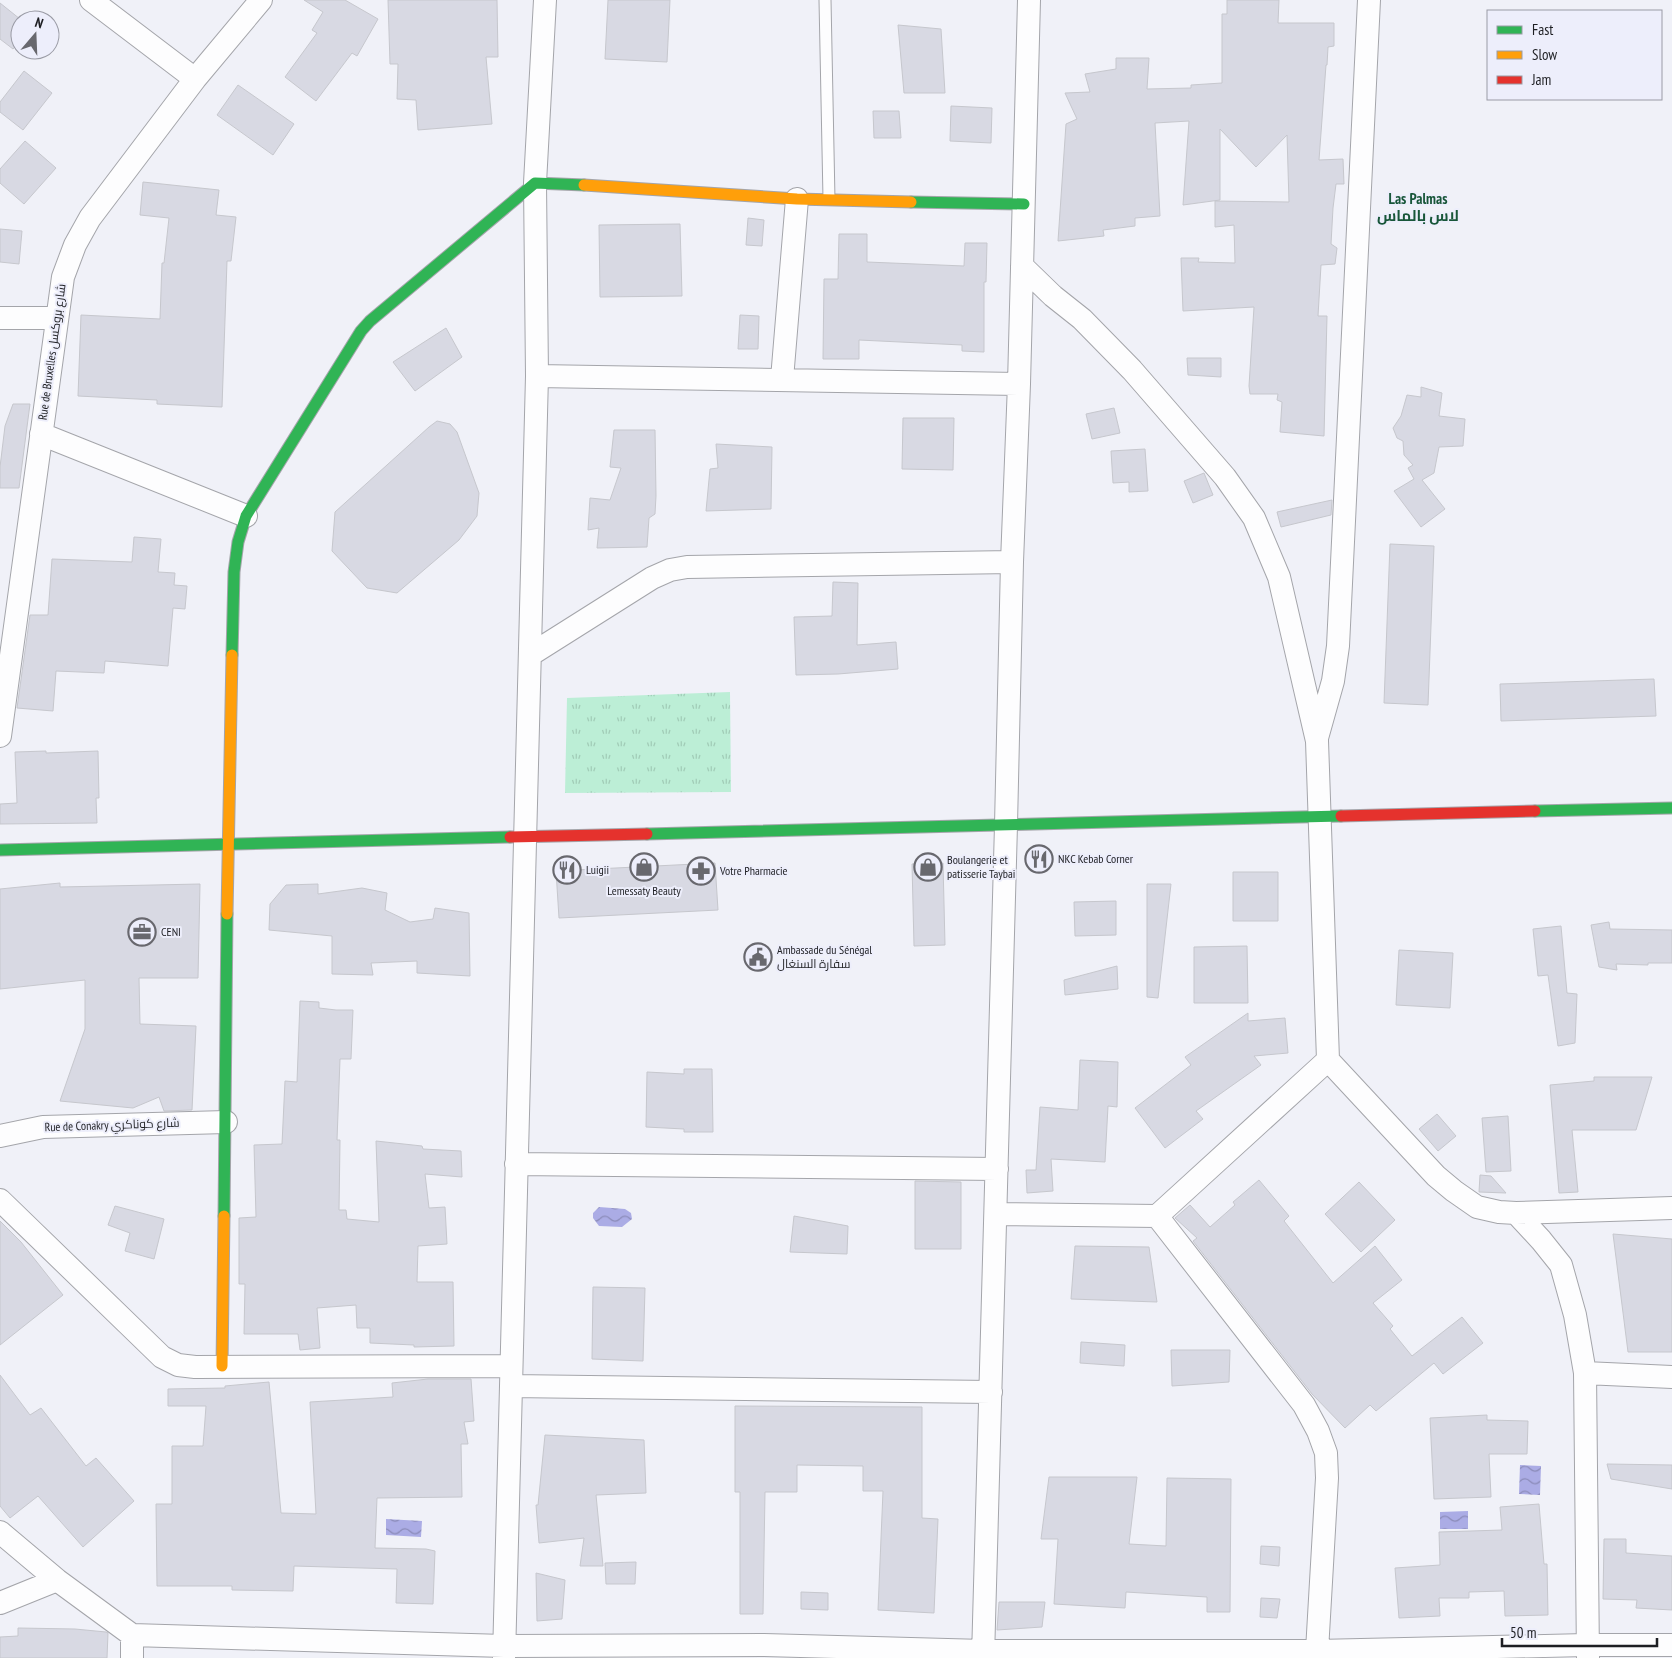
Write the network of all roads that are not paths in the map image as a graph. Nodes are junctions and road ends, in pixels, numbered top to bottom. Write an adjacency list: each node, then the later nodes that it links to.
1 (91, 0): 7 (street)
2 (261, 0): 7 (street, Rue de Bruxelles شارع بروكسل)
3 (545, 0): 8 (street)
4 (825, 0): 10 (lane)
5 (1028, 0): 11 (street)
6 (1370, 0): 23 (street)
7 (195, 79): 14 (street, Rue de Bruxelles شارع بروكسل)
8 (535, 183): 9 (street); 15 (street); 19 (street)
9 (797, 199): 10 (street); 16 (street)
10 (829, 199): 11 (street)
11 (1024, 204): 12 (street)
12 (1022, 266): 17 (street); 23 (street)
13 (0, 318): 14 (street)
14 (57, 318): 18 (street, Rue de Bruxelles شارع بروكسل)
15 (537, 376): 16 (street); 21 (street)
16 (782, 379): 17 (street)
17 (1019, 384): 20 (street)
18 (41, 434): 19 (street); 22 (street, Rue de Bruxelles شارع بروكسل)
19 (246, 516): 28 (street)
20 (1012, 562): 21 (street); 26 (street)
21 (530, 655): 27 (street)
22 (0, 736)
23 (1316, 741): 25 (street)
24 (1672, 808): 25 (street)
25 (1319, 816): 26 (street); 30 (street)
26 (1006, 825): 27 (street); 34 (street)
27 (525, 837): 28 (street); 33 (street)
28 (228, 844): 29 (street); 31 (street)
29 (0, 850)
30 (1328, 1060): 37 (street); 39 (street)
31 (226, 1122): 32 (street, Rue de Conakry شارع كوناكري); 40 (street)
32 (0, 1136)
33 (516, 1164): 34 (street); 42 (street)
34 (997, 1169): 38 (street)
35 (0, 1200): 40 (street)
36 (1672, 1208): 37 (street)
37 (1516, 1213): 41 (street)
38 (996, 1214): 39 (street); 44 (street)
39 (1157, 1216): 50 (street)
40 (222, 1366): 42 (street)
41 (1585, 1373): 43 (street); 51 (street)
42 (511, 1376): 44 (street); 52 (street)
43 (1672, 1377)
44 (991, 1392): 53 (street)
45 (0, 1532): 46 (street)
46 (56, 1580): 47 (street); 48 (street)
47 (0, 1603)
48 (132, 1636): 52 (street); 55 (street)
49 (1672, 1645): 51 (street)
50 (1317, 1651): 51 (street); 54 (street)
51 (1587, 1651)
52 (504, 1652): 53 (street)
53 (984, 1655): 54 (street)
54 (1244, 1655)
55 (132, 1658)

